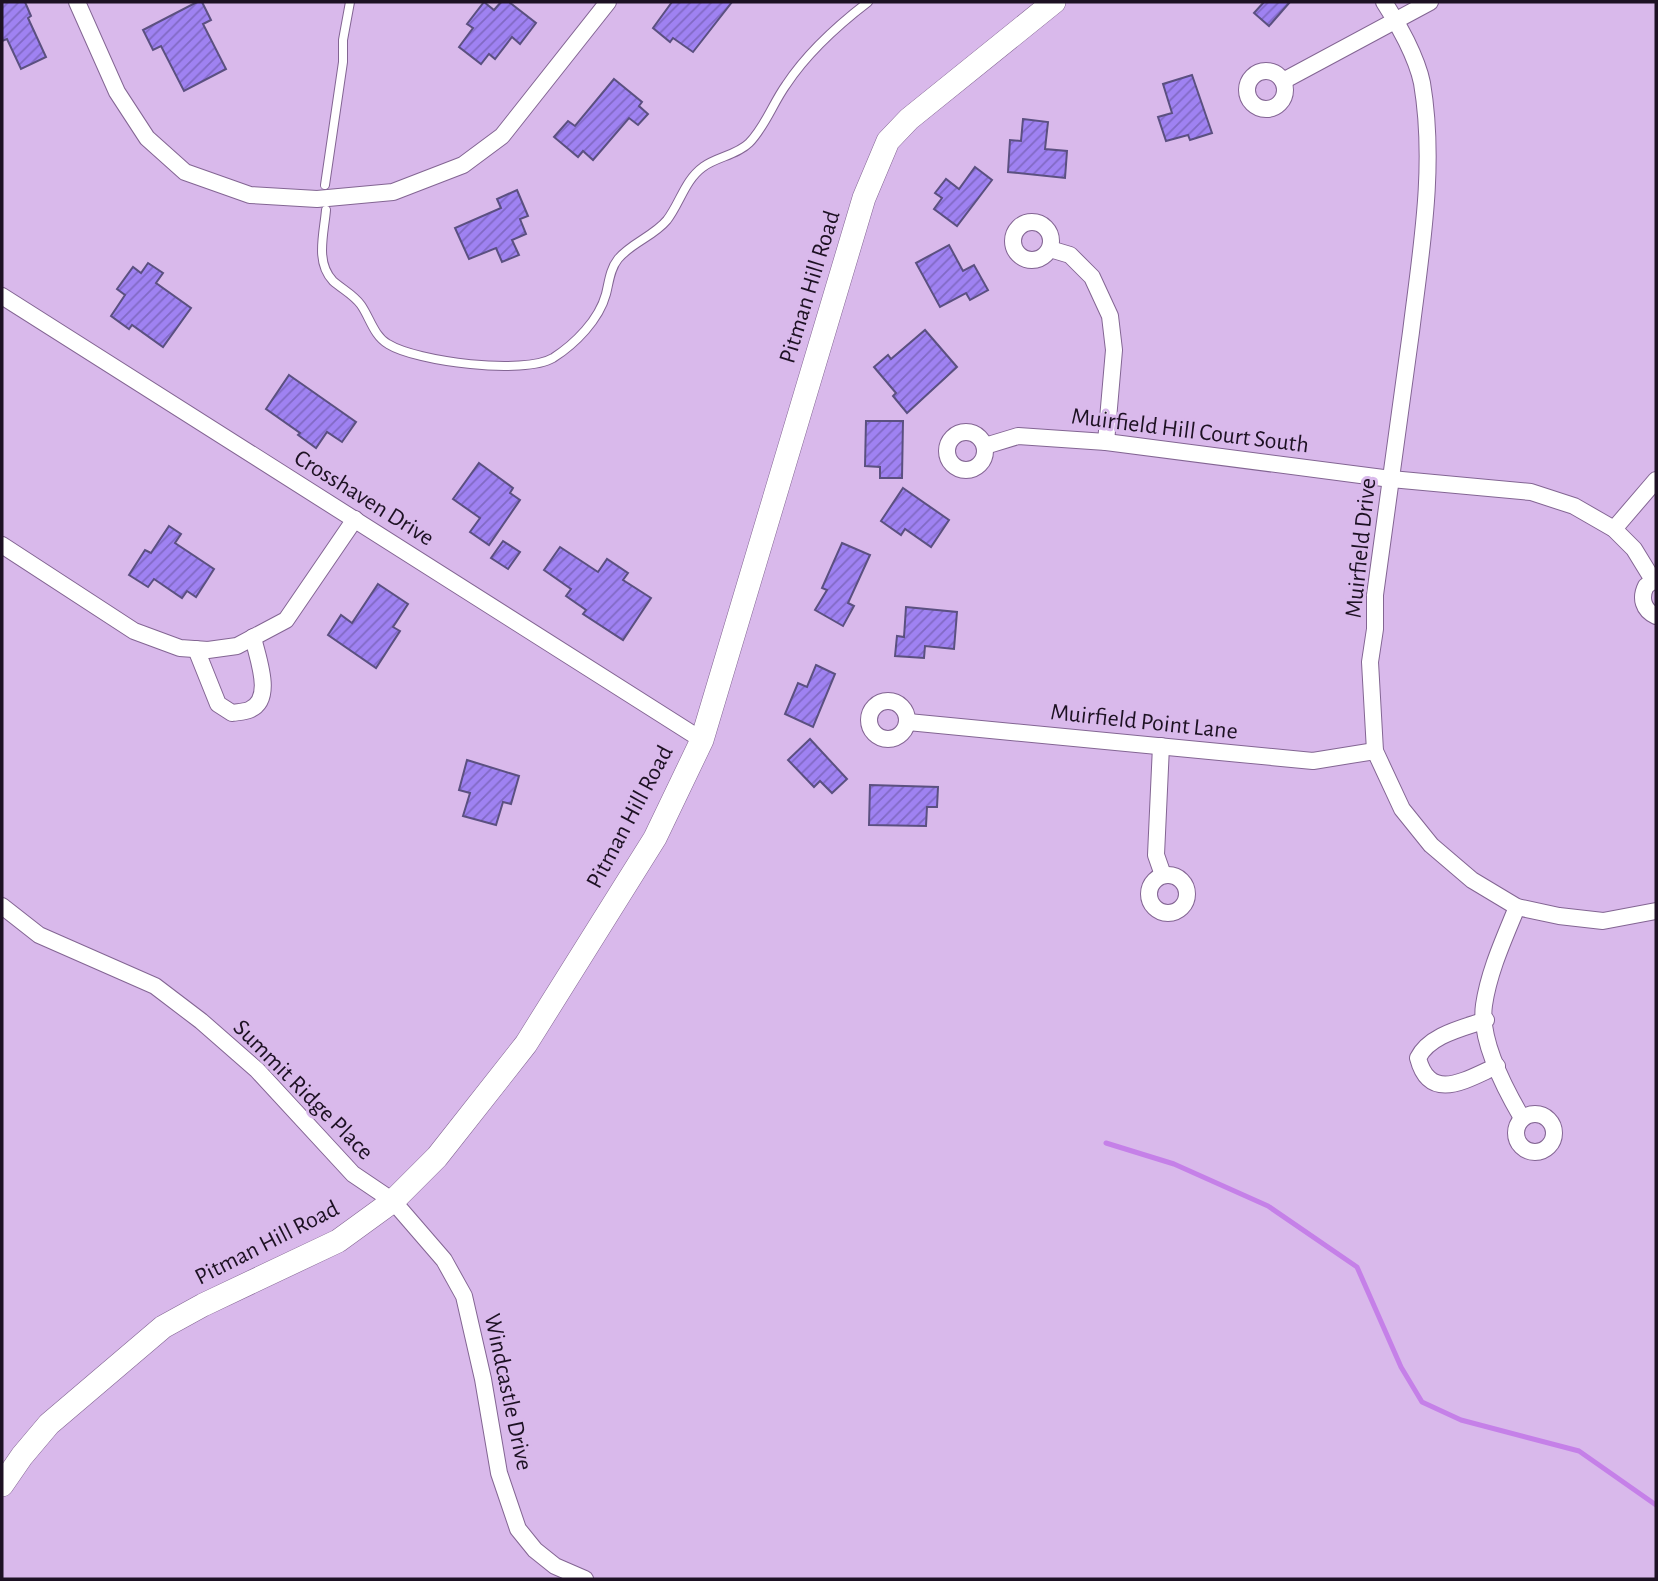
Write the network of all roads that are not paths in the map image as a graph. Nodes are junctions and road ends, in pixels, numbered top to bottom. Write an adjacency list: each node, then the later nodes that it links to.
1 (77, 2): 3 (street)
2 (350, 2): 10 (lane)
3 (608, 2)
4 (867, 2): 11 (lane)
5 (1054, 2): 26 (street, Pitman Hill Road)
6 (1384, 2): 8 (street, Muirfield Drive)
7 (1430, 2): 8 (street)
8 (1395, 21): 9 (street); 16 (street, Muirfield Drive)
9 (1283, 81)
10 (325, 185)
11 (326, 210)
12 (1050, 249): 14 (street)
13 (2, 296): 18 (street, Crosshaven Drive)
14 (1106, 442): 15 (street, Muirfield Hill Court South); 16 (street, Muirfield Hill Court South)
15 (985, 446)
16 (1391, 479): 19 (street, Muirfield Hill Court South); 28 (street, Muirfield Drive)
17 (1656, 480): 19 (street)
18 (355, 519): 23 (street); 26 (street, Crosshaven Drive)
19 (1614, 529): 21 (street, Muirfield Hill Court South)
20 (2, 545): 24 (street)
21 (1655, 579): 22 (street)
22 (1656, 616)
23 (253, 637): 24 (street); 24 (street)
24 (196, 649)
25 (908, 722): 27 (street, Muirfield Point Lane)
26 (702, 740): 36 (street, Pitman Hill Road)
27 (1161, 746): 28 (street, Muirfield Point Lane); 29 (street)
28 (1376, 751): 31 (street, Muirfield Drive)
29 (1163, 875)
30 (2, 906): 36 (street, Summit Ridge Place)
31 (1517, 907): 32 (street, Muirfield Drive); 33 (street)
32 (1656, 911)
33 (1486, 1020): 34 (street); 34 (street)
34 (1497, 1066): 35 (street)
35 (1522, 1118)
36 (393, 1201): 37 (street, Pitman Hill Road); 38 (street, Windcastle Drive)
37 (2, 1485)
38 (585, 1579)

